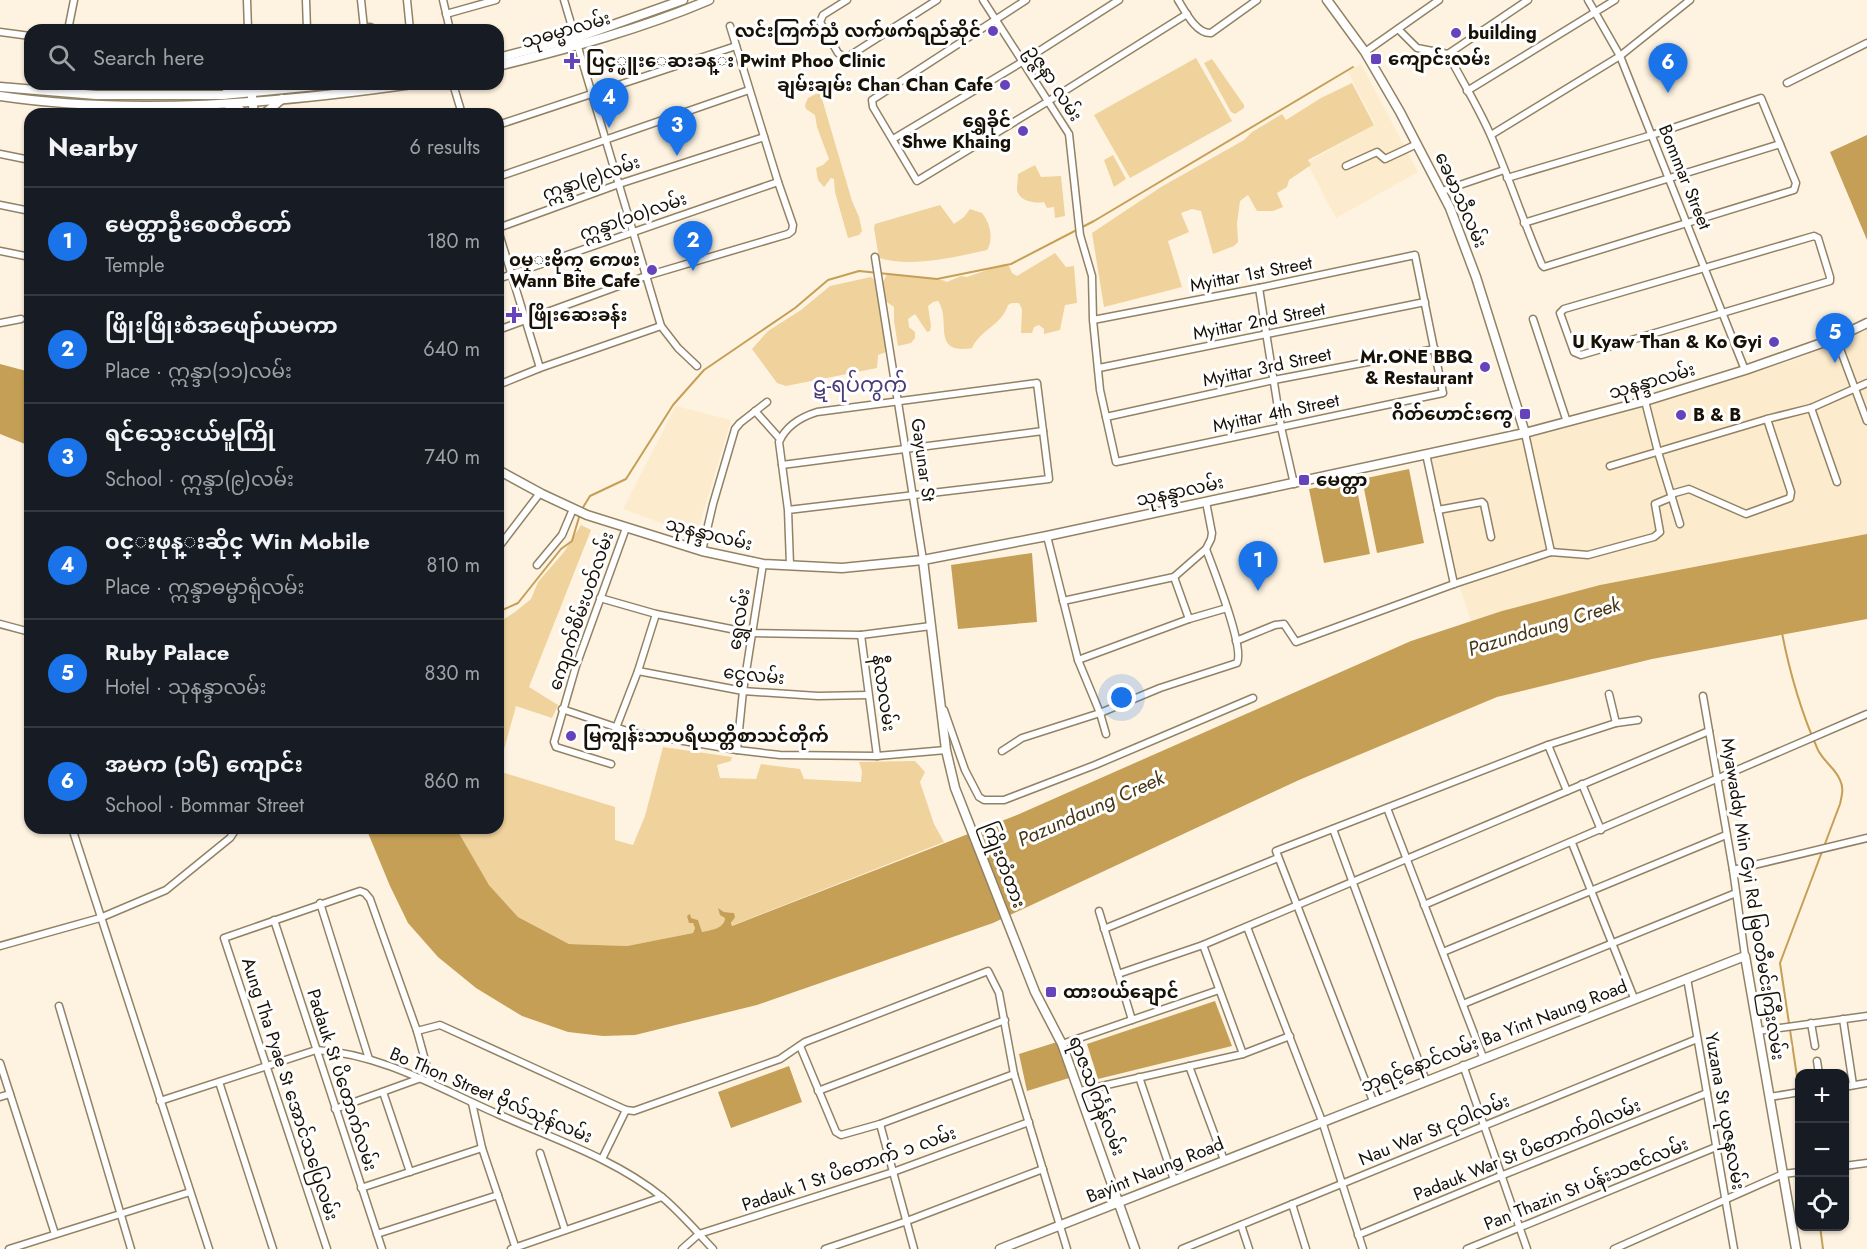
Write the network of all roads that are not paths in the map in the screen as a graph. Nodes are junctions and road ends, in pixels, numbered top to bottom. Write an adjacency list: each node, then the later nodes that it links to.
1 (74, 0): 28 (street)
2 (247, 0): 29 (street)
3 (306, 0): 30 (street)
4 (362, 0): 31 (street)
5 (407, 0): 32 (street)
6 (443, 0): 25 (street)
7 (496, 0): 25 (street)
8 (564, 0): 38 (street)
9 (683, 0): 38 (main road, သုဓမ္မာလမ်း)
10 (709, 0): 38 (main road, သုဓမ္မာလမ်း)
11 (847, 0): 12 (street)
12 (937, 0)
13 (982, 0): 27 (street, ဥဇ္ဇနာ လမ်း)
14 (1026, 0): 27 (street)
15 (1119, 0): 45 (street)
16 (1178, 0): 26 (street)
17 (1257, 0): 26 (street)
18 (1328, 0): 41 (main road, ခေမာသီလမ်း)
19 (1439, 0): 35 (street)
20 (1528, 0): 42 (street)
21 (1588, 0): 24 (street, Bommar Street)
22 (1615, 0): 24 (street)
23 (1690, 0): 43 (street)
24 (1596, 13): 43 (street, Bommar Street); 57 (street)
25 (446, 14): 33 (street)
26 (1187, 14): 63 (street)
27 (994, 20): 45 (street, ဥဇ္ဇနာ လမ်း); 75 (street)
28 (69, 24)
29 (248, 24)
30 (307, 24)
31 (364, 24)
32 (409, 24)
33 (448, 24)
34 (730, 26): 40 (street)
35 (1398, 28): 41 (street); 42 (street)
36 (0, 32): 37 (street)
37 (24, 35)
38 (577, 42): 44 (main road, သုဓမ္မာလမ်း); 46 (main road, သုဓမ္မာလမ်း); 59 (street)
39 (1867, 43): 47 (street)
40 (736, 46): 56 (street); 59 (street)
41 (1365, 52): 76 (main road, ခေမာသီလမ်း)
42 (1448, 54): 57 (street)
43 (1620, 56): 71 (street); 72 (street, Bommar Street)
44 (504, 57)
45 (1022, 62): 63 (street, ဥဇ္ဇနာ လမ်း); 75 (street)
46 (504, 64)
47 (1787, 83)
48 (0, 87): 49 (main road)
49 (24, 89)
50 (36, 90): 62 (main road)
51 (233, 90): 62 (main road)
52 (274, 90): 60 (main road)
53 (304, 90): 60 (main road)
54 (335, 90): 60 (main road)
55 (455, 90): 69 (street)
56 (749, 90): 73 (street); 74 (street)
57 (1467, 91): 71 (street)
58 (252, 93): 60 (main road); 62 (main road); 67 (main road)
59 (591, 93): 70 (street); 74 (street)
60 (283, 94): 68 (main road)
61 (0, 96): 64 (main road)
62 (224, 99): 64 (main road); 66 (main road)
63 (1047, 102): 75 (street); 108 (street, ဥဇ္ဇနာ လမ်း)
64 (96, 104): 65 (street)
65 (96, 108)
66 (238, 108)
67 (253, 108)
68 (270, 108)
69 (460, 108)
70 (504, 123)
71 (1491, 135): 81 (street)
72 (1652, 135): 77 (street); 83 (street); 84 (street, Bommar Street)
73 (764, 137): 85 (street); 86 (street, ဣန္ဒာ(၉)လမ်း)
74 (605, 138): 82 (street); 86 (street)
75 (893, 139)
76 (1417, 144): 80 (street); 87 (main road, ခေမာသီလမ်း)
77 (1780, 144): 84 (street); 91 (street)
78 (0, 154): 79 (street)
79 (24, 159)
80 (1346, 166)
81 (1503, 170): 83 (street); 87 (street)
82 (504, 175)
83 (1507, 178): 90 (street)
84 (1670, 180): 90 (street); 91 (street, Bommar Street)
85 (778, 182): 93 (street, ဣန္ဒာ(၁၀)လမ်း); 100 (street)
86 (619, 184): 92 (street, ဣန္ဒာ(၉)လမ်း); 93 (street)
87 (1442, 191): 135 (main road, ခေမာသီလမ်း)
88 (0, 205): 89 (street)
89 (24, 211)
90 (1524, 223): 91 (street)
91 (1688, 224): 98 (street, Bommar Street)
92 (504, 227)
93 (633, 231): 99 (street, ဣန္ဒာ(၁၀)လမ်း); 100 (street)
94 (504, 250): 99 (street)
95 (0, 251): 96 (street)
96 (24, 256)
97 (875, 257): 126 (street, Gayunar St)
98 (1705, 269): 104 (street, Bommar Street); 104 (street); 104 (street)
99 (511, 274): 101 (street, ဣန္ဒာ(၁၀)လမ်း); 106 (street)
100 (646, 276): 106 (street); 111 (street)
101 (504, 277)
102 (1259, 288): 103 (street, Myittar 1st Street); 108 (street, Myittar 1st Street); 113 (street)
103 (1425, 302): 113 (street, Myittar 2nd Street); 115 (street)
104 (1723, 314): 119 (street, Bommar Street)
105 (21, 319): 109 (street)
106 (525, 319): 112 (street); 117 (street)
107 (1533, 319): 132 (street)
108 (1093, 320): 118 (street, ဥဇ္ဇနာ လမ်း)
109 (0, 323)
110 (1867, 323): 114 (main road, သုနန္ဒာလမ်း)
111 (661, 326): 116 (street); 117 (street)
112 (504, 328)
113 (1266, 335): 118 (street, Myittar 2nd Street); 120 (street)
114 (1836, 338): 119 (main road, သုနန္ဒာလမ်း); 123 (street)
115 (1435, 349): 120 (street, Myittar 3rd Street); 133 (street, Myittar 4th Street)
116 (697, 366)
117 (540, 368): 121 (street)
118 (1099, 368): 129 (street, ဥဇ္ဇနာ လမ်း)
119 (1745, 370): 124 (main road, သုနန္ဒာလမ်း)
120 (1274, 380): 129 (street, Myittar 3rd Street); 133 (street)
121 (504, 383)
122 (1867, 383): 123 (street)
123 (1855, 389): 127 (street); 131 (street)
124 (1645, 401): 132 (main road, သုနန္ဒာလမ်း); 138 (street)
125 (767, 402): 128 (street)
126 (900, 402): 134 (street); 136 (street); 137 (street, Gayunar St)
127 (1811, 408): 130 (street); 144 (street)
128 (755, 411): 136 (street); 159 (street)
129 (1106, 417): 140 (street, ဥဇ္ဇနာ လမ်း)
130 (1767, 419): 138 (street); 148 (street)
131 (1867, 420)
132 (1567, 422): 135 (main road, သုနန္ဒာလမ်း)
133 (1281, 428): 140 (street, Myittar 4th Street); 145 (street)
134 (1043, 431): 137 (street); 147 (street)
135 (1525, 433): 139 (main road, သုနန္ဒာလမ်း); 160 (street)
136 (780, 439): 141 (street)
137 (905, 448): 141 (street); 147 (street, Gayunar St)
138 (1658, 452): 142 (street); 148 (street)
139 (1426, 454): 145 (main road, သုနန္ဒာလမ်း); 152 (street)
140 (1116, 462)
141 (782, 465): 151 (street)
142 (1610, 466)
143 (504, 473): 146 (main road, သုနန္ဒာလမ်း)
144 (1837, 482)
145 (1294, 484): 149 (main road, သုနန္ဒာလမ်း)
146 (540, 493): 150 (main road, သုနန္ဒာလမ်း); 157 (street)
147 (912, 494): 151 (street); 161 (street, Gayunar St)
148 (1671, 496): 153 (street); 160 (street)
149 (1206, 502): 155 (main road, သုနန္ဒာလမ်း); 158 (street)
150 (574, 509): 154 (main road, သုနန္ဒာလမ်း); 163 (street)
151 (788, 510): 164 (street)
152 (1438, 510): 156 (street); 166 (street)
153 (1680, 524)
154 (626, 528): 159 (main road, သုနန္ဒာလမ်း); 167 (street, ကျောက်စိမ်းပတ်လမ်း)
155 (1047, 536): 161 (main road, သုနန္ဒာလမ်း); 168 (street)
156 (1491, 537)
157 (504, 539)
158 (1206, 549): 165 (street); 169 (street)
159 (702, 551): 162 (main road, သုနန္ဒာလမ်း)
160 (1551, 552): 166 (street)
161 (923, 560): 164 (main road, သုနန္ဒာလမ်း); 173 (main road, ကြိုးတံတား)
162 (763, 564): 164 (main road, သုနန္ဒာလမ်း); 175 (street, ရွှေလမ်း)
163 (537, 565)
164 (790, 565)
165 (1174, 576): 168 (street); 171 (street)
166 (1454, 584): 177 (street)
167 (600, 598): 170 (street); 186 (street, ကျောက်စိမ်းပတ်လမ်း)
168 (1063, 601): 178 (street)
169 (1227, 608): 171 (street); 177 (street)
170 (656, 614): 175 (street); 179 (street)
171 (1190, 619): 178 (street)
172 (0, 624): 174 (street)
173 (931, 626): 176 (street); 185 (main road, ကြိုးတံတား)
174 (24, 630)
175 (751, 633): 176 (street); 180 (street, ရွှေလမ်း)
176 (861, 635): 182 (street, နီလာလမ်း)
177 (1236, 641): 187 (street)
178 (1078, 660): 187 (street)
179 (638, 671): 180 (street, ငွေလမ်း); 191 (street)
180 (743, 691): 182 (street, ငွေလမ်း); 195 (street, ရွှေလမ်း)
181 (1609, 694): 190 (street)
182 (868, 695): 198 (street, နီလာလမ်း)
183 (1703, 696): 192 (street, Myawaddy Min Gyi Rd မြဝတီမင်းကြီးလမ်း)
184 (1253, 698): 185 (street)
185 (940, 701): 197 (main road, ကြိုးတံတား)
186 (562, 709): 191 (street, ကျောက်စိမ်းပတ်လမ်း); 199 (street)
187 (1100, 713): 193 (street); 196 (street)
188 (1867, 714): 200 (street)
189 (1638, 720): 190 (street)
190 (1616, 723): 194 (street)
191 (616, 728): 195 (street, ကျောက်စိမ်းပတ်လမ်း)
192 (1709, 731): 200 (street, Myawaddy Min Gyi Rd မြဝတီမင်းကြီးလမ်း); 201 (street)
193 (1106, 734)
194 (1548, 745): 202 (street); 203 (street)
195 (737, 750): 198 (street, ကျောက်စိမ်းပတ်လမ်း)
196 (1002, 751)
197 (947, 752): 198 (street, ကျောက်စိမ်းပတ်လမ်း); 233 (main road, ကြိုးတံတား)
198 (877, 756)
199 (611, 764)
200 (1716, 778): 205 (street); 208 (street, Myawaddy Min Gyi Rd မြဝတီမင်းကြီးလမ်း)
201 (1582, 784): 202 (street); 205 (street)
202 (1567, 791): 212 (street)
203 (1387, 808): 204 (street); 212 (street)
204 (1333, 829): 211 (street); 214 (street)
205 (1601, 830): 210 (street)
206 (74, 834): 221 (street)
207 (233, 834): 221 (street)
208 (1726, 835): 213 (street, Myawaddy Min Gyi Rd မြဝတီမင်းကြီးလမ်း); 215 (street)
209 (1867, 838): 213 (street)
210 (1572, 843): 215 (street); 219 (street)
211 (1277, 855): 218 (street); 224 (street)
212 (1407, 860): 214 (street); 219 (street)
213 (1732, 870): 216 (street, Myawaddy Min Gyi Rd မြဝတီမင်းကြီးလမ်း)
214 (1353, 881): 218 (street); 262 (street)
215 (1591, 891): 225 (street); 228 (street)
216 (1736, 893): 225 (street); 229 (street, Myawaddy Min Gyi Rd မြဝတီမင်းကြီးလမ်း)
217 (320, 903): 222 (street); 243 (street); 252 (street)
218 (1296, 905): 223 (street); 277 (street)
219 (1424, 905): 228 (street)
220 (1099, 911): 224 (street)
221 (100, 918): 227 (street); 276 (street)
222 (274, 920): 249 (street, Padauk St ပိတောက်လမ်း); 256 (street, Aung Tha Pyae St အောင်သပြေလမ်း)
223 (1247, 927): 226 (street); 244 (street)
224 (1104, 929): 230 (street)
225 (1612, 943): 234 (street); 235 (street)
226 (1203, 945): 230 (street); 232 (street)
227 (0, 946)
228 (1443, 952): 235 (street)
229 (1745, 956): 231 (main road, ဘုရင့်နောင်လမ်း Ba Yint Naung Road); 242 (main road, Myawaddy Min Gyi Rd မြဝတီမင်းကြီးလမ်း)
230 (1118, 974): 240 (street)
231 (1682, 980): 234 (main road, ဘုရင့်နောင်လမ်း Ba Yint Naung Road); 245 (street, Yuzana St ယုဇနလမ်း)
232 (1220, 990): 240 (street); 250 (street)
233 (1035, 992): 246 (main road, ရာဇသင်္ကြန်လမ်း)
234 (1634, 998): 251 (main road, ဘုရင့်နောင်လမ်း Ba Yint Naung Road)
235 (1463, 1004): 251 (street)
236 (59, 1006): 307 (street)
237 (1867, 1016): 238 (street)
238 (1843, 1019): 241 (street); 266 (street)
239 (1005, 1020): 247 (street); 259 (street); 268 (street)
240 (1132, 1020): 246 (street)
241 (1811, 1023): 242 (street); 248 (street)
242 (1758, 1030): 275 (main road, Myawaddy Min Gyi Rd မြဝတီမင်းကြီးလမ်း)
243 (417, 1031): 264 (street); 280 (street)
244 (1290, 1036): 250 (street); 281 (street)
245 (1697, 1039): 271 (street, Yuzana St ယုဇနလမ်း); 284 (street, Nau War St ငုဝါလမ်း)
246 (1062, 1044): 269 (main road, ရာဇသင်္ကြန်လမ်း)
247 (800, 1046): 268 (street); 280 (street)
248 (1815, 1046)
249 (316, 1050): 252 (street, Bo Thon Street ဗိုလ်သုန်လမ်း); 256 (street, Bo Thon Street ဗိုလ်သုန်လမ်း); 279 (street, Padauk St ပိတောက်လမ်း)
250 (1243, 1054): 257 (street)
251 (1483, 1057): 255 (main road, ဘုရင့်နောင်လမ်း Ba Yint Naung Road)
252 (369, 1059): 261 (street, Bo Thon Street ဗိုလ်သုန်လမ်း)
253 (1817, 1061): 258 (street)
254 (0, 1063): 273 (street)
255 (1463, 1065): 262 (main road, ဘုရင့်နောင်လမ်း Ba Yint Naung Road); 284 (street)
256 (267, 1066): 263 (street, Bo Thon Street ဗိုလ်သုန်လမ်း); 324 (street, Aung Tha Pyae St အောင်သပြေလမ်း)
257 (1189, 1066): 260 (street); 289 (street)
258 (1818, 1069)
259 (1014, 1074): 282 (street); 283 (street)
260 (1139, 1077): 269 (street); 298 (street)
261 (421, 1078): 264 (street, Bo Thon Street ဗိုလ်သုန်လမ်း); 270 (street)
262 (1426, 1081): 277 (main road, ဘုရင့်နောင်လမ်း Ba Yint Naung Road)
263 (219, 1082): 276 (street, Bo Thon Street ဗိုလ်သုန်လမ်း); 323 (street)
264 (431, 1082): 278 (street, Bo Thon Street ဗိုလ်သုန်လမ်း)
265 (1867, 1083): 266 (street)
266 (1853, 1085): 267 (street)
267 (1849, 1086)
268 (818, 1091): 283 (street)
269 (1080, 1091): 305 (main road, ရာဇသင်္ကြန်လမ်း)
270 (382, 1092): 279 (street); 293 (street)
271 (1707, 1093): 285 (street, Yuzana St ယုဇနလမ်း); 296 (street, Padauk War St ပိတောက်ဝါလမ်း)
272 (1795, 1093): 275 (street)
273 (10, 1094): 274 (street); 313 (street)
274 (0, 1097)
275 (1770, 1097): 297 (main road, Myawaddy Min Gyi Rd မြဝတီမင်းကြီးလမ်း)
276 (160, 1101): 301 (street)
277 (1373, 1101): 281 (main road, ဘုရင့်နောင်လမ်း Ba Yint Naung Road)
278 (472, 1103): 286 (street); 288 (street, Bo Thon Street ဗိုလ်သုန်လမ်း)
279 (335, 1109): 300 (street, Padauk St ပိတောက်လမ်း)
280 (626, 1110): 288 (street)
281 (1322, 1121): 289 (main road, Bayint Naung Road); 299 (street)
282 (1029, 1122): 292 (street); 294 (street, Padauk 1 St ပိတောက် ၁ လမ်း)
283 (880, 1124): 294 (street)
284 (1485, 1125): 296 (street); 299 (street, Nau War St ငုဝါလမ်း)
285 (1716, 1147): 304 (street, Yuzana St ယုဇနလမ်း); 311 (street, Pan Thazin St ပန်းသဇင်လမ်း)
286 (482, 1148): 293 (street); 302 (street)
287 (540, 1153): 312 (street)
288 (602, 1159): 303 (street, Bo Thon Street ဗိုလ်သုန်လမ်း)
289 (1224, 1160): 298 (main road, Bayint Naung Road)
290 (1867, 1163): 291 (street)
291 (1849, 1165)
292 (1043, 1169): 308 (street); 309 (street)
293 (410, 1172): 300 (street)
294 (893, 1172): 308 (street); 315 (street, Padauk 1 St ပိတောက် ၁ လမ်း)
295 (1795, 1173): 297 (street)
296 (1503, 1174): 311 (street); 316 (street, Padauk War St ပိတောက်ဝါလမ်း)
297 (1783, 1174): 304 (street); 341 (main road, Myawaddy Min Gyi Rd မြဝတီမင်းကြီးလမ်း)
298 (1174, 1180): 305 (main road, Bayint Naung Road)
299 (1341, 1184): 306 (street, Nau War St ငုဝါလမ်း); 316 (street)
300 (361, 1188): 314 (street, Padauk St ပိတောက်လမ်း)
301 (190, 1192): 307 (street); 322 (street)
302 (498, 1195): 314 (street); 319 (street)
303 (662, 1197): 312 (street); 315 (street, Bo Thon Street ဗိုလ်သုန်လမ်း)
304 (1726, 1201): 339 (street); 340 (street, Yuzana St ယုဇနလမ်း)
305 (1120, 1202): 309 (main road, Bayint Naung Road); 332 (main road, ရာဇသင်္ကြန်လမ်း)
306 (1292, 1204): 310 (street, Nau War St ငုဝါလမ်း); 335 (street)
307 (120, 1214): 313 (street); 321 (street)
308 (907, 1221): 328 (street); 329 (street)
309 (1060, 1225): 317 (main road, Bayint Naung Road); 331 (street)
310 (1241, 1225): 318 (street, Nau War St ငုဝါလမ်း); 334 (street)
311 (1521, 1227): 337 (street, Pan Thazin St ပန်းသဇင်လမ်း); 338 (street)
312 (565, 1230): 319 (street)
313 (56, 1234): 320 (street)
314 (377, 1234): 325 (street, Padauk St ပိတောက်လမ်း)
315 (699, 1234): 326 (street, Padauk 1 St ပိတောက် ၁ လမ်း); 327 (street, Bo Thon Street ဗိုလ်သုန်လမ်း)
316 (1358, 1235): 336 (street)
317 (1013, 1247): 330 (main road, Bayint Naung Road)
318 (1195, 1247): 333 (street, Nau War St ငုဝါလမ်း)
319 (514, 1248)
320 (9, 1249)
321 (131, 1249)
322 (209, 1249)
323 (273, 1249)
324 (327, 1249)
325 (382, 1249)
326 (682, 1249)
327 (713, 1249)
328 (825, 1249)
329 (914, 1249)
330 (1000, 1249)
331 (1067, 1249)
332 (1135, 1249)
333 (1182, 1249)
334 (1249, 1249)
335 (1306, 1249)
336 (1363, 1249)
337 (1467, 1249)
338 (1527, 1249)
339 (1614, 1249)
340 (1734, 1249)
341 (1796, 1249)

